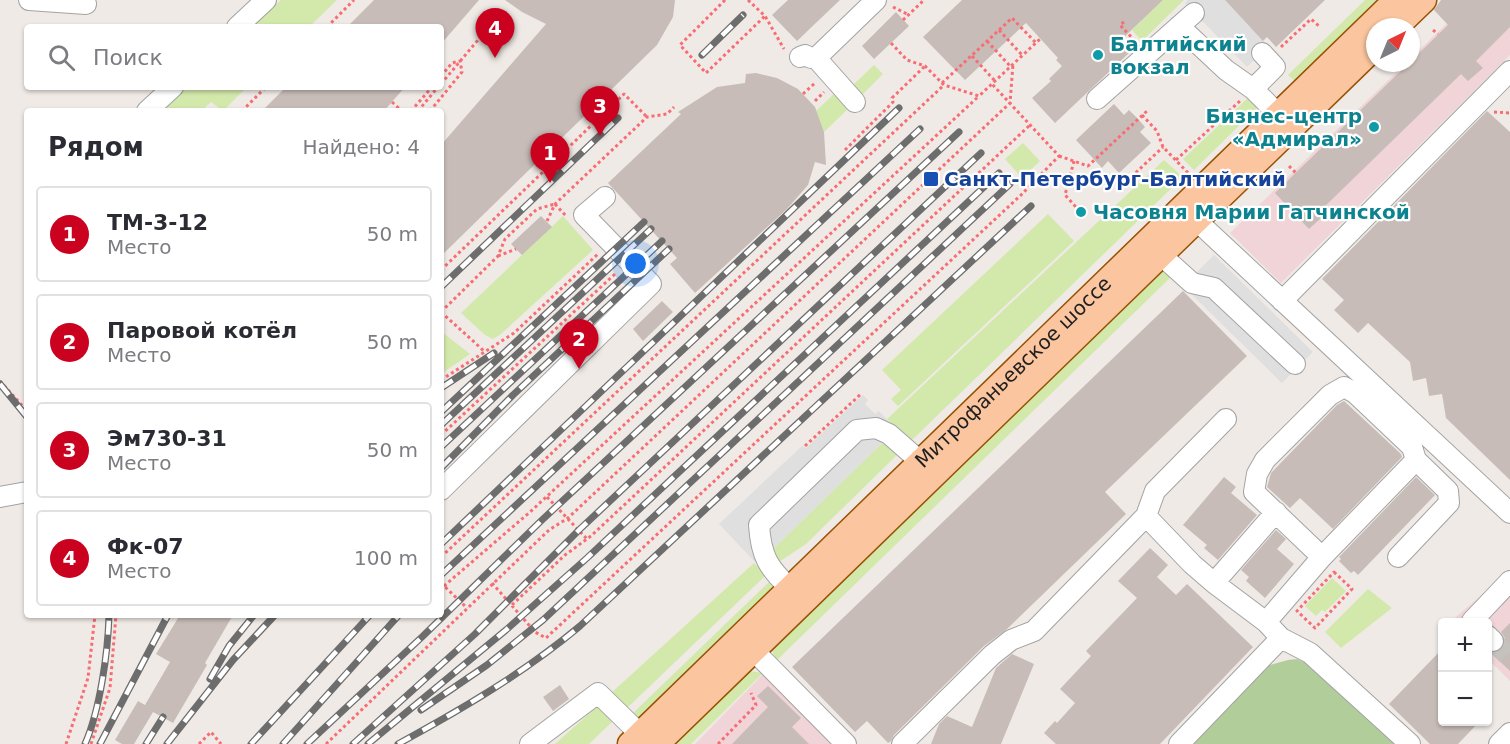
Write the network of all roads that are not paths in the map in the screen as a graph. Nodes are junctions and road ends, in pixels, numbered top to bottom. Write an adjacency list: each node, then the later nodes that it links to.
1 (29, 0): 6 (lane)
2 (266, 0): 9 (lane)
3 (876, 0): 17 (lane)
4 (1396, 0): 19 (main road, Митрофаньевское шоссе)
5 (1424, 0): 8 (main road)
6 (86, 3)
7 (1194, 13): 10 (lane)
8 (1405, 18)
9 (240, 24)
10 (1179, 26): 15 (lane); 16 (lane)
11 (1270, 51): 15 (lane)
12 (1366, 56): 21 (main road, Митрофаньевское шоссе)
13 (1510, 71): 23 (lane)
14 (170, 90): 18 (lane)
15 (1247, 94): 19 (lane)
16 (1097, 99)
17 (855, 102)
18 (150, 108)
19 (1278, 114): 27 (main road, Митрофаньевское шоссе)
20 (605, 196): 28 (lane)
21 (1197, 221): 22 (main road, Митрофаньевское шоссе); 23 (lane)
22 (1161, 255): 24 (lane); 42 (main road, Митрофаньевское шоссе)
23 (1282, 301): 32 (lane)
24 (1295, 364)
25 (1226, 419): 33 (lane)
26 (1416, 460): 31 (lane); 34 (lane); 35 (lane)
27 (921, 462): 38 (main road, Митрофаньевское шоссе); 38 (lane)
28 (444, 487)
29 (24, 493): 30 (lane)
30 (0, 497)
31 (1275, 512): 34 (lane); 37 (lane)
32 (1510, 513)
33 (1146, 516): 37 (lane); 47 (lane)
34 (1322, 557): 40 (lane)
35 (1398, 557)
36 (1510, 581): 39 (lane)
37 (1214, 583): 40 (lane)
38 (791, 589): 44 (main road, Митрофаньевское шоссе)
39 (1475, 618)
40 (1266, 622): 41 (lane)
41 (1281, 638): 48 (lane); 49 (lane)
42 (754, 651): 44 (main road, Митрофаньевское шоссе); 46 (lane)
43 (1510, 733): 50 (lane)
44 (642, 741): 45 (lane)
45 (530, 744)
46 (846, 744)
47 (902, 744)
48 (1179, 744)
49 (1410, 744)
50 (1499, 744)

